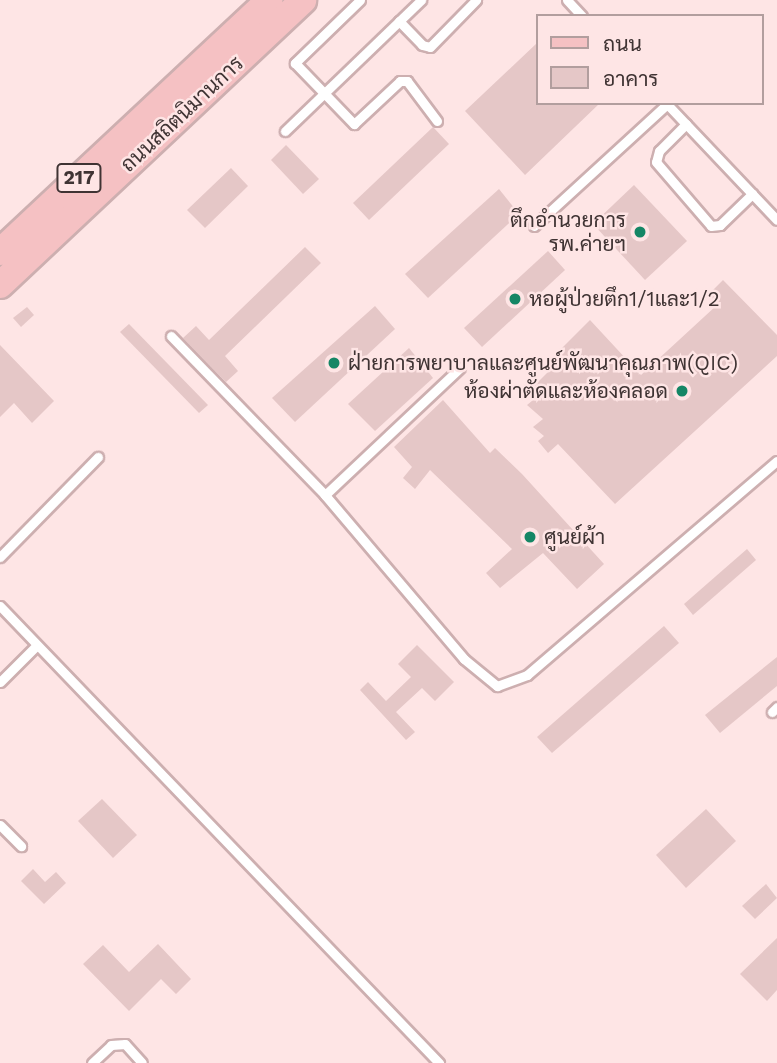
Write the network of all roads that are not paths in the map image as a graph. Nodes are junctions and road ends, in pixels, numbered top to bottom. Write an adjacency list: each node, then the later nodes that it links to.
1 (269, 0): 18 (main road, ถนนสถิตนิมานการ / 217)
2 (303, 0): 19 (main road, ถนนสถิตนิมานการ / 217)
3 (360, 0): 9 (lane)
4 (421, 0): 8 (lane)
5 (476, 0): 8 (lane)
6 (567, 0): 7 (lane)
7 (580, 14)
8 (399, 21): 9 (lane)
9 (324, 93): 12 (lane); 14 (lane)
10 (665, 105): 17 (lane)
11 (669, 105): 13 (lane)
12 (437, 121)
13 (686, 124): 15 (lane); 15 (lane)
14 (285, 131)
15 (752, 194): 16 (lane)
16 (777, 220)
17 (534, 226)
18 (0, 252)
19 (0, 285)
20 (171, 336): 24 (lane)
21 (460, 368): 24 (lane)
22 (98, 457): 25 (lane)
23 (777, 461): 24 (lane)
24 (325, 495)
25 (0, 557)
26 (0, 606): 27 (lane)
27 (37, 645): 28 (lane); 33 (lane)
28 (0, 682)
29 (0, 825): 30 (lane)
30 (21, 846)
31 (92, 1063): 32 (lane)
32 (142, 1063)
33 (439, 1063)

